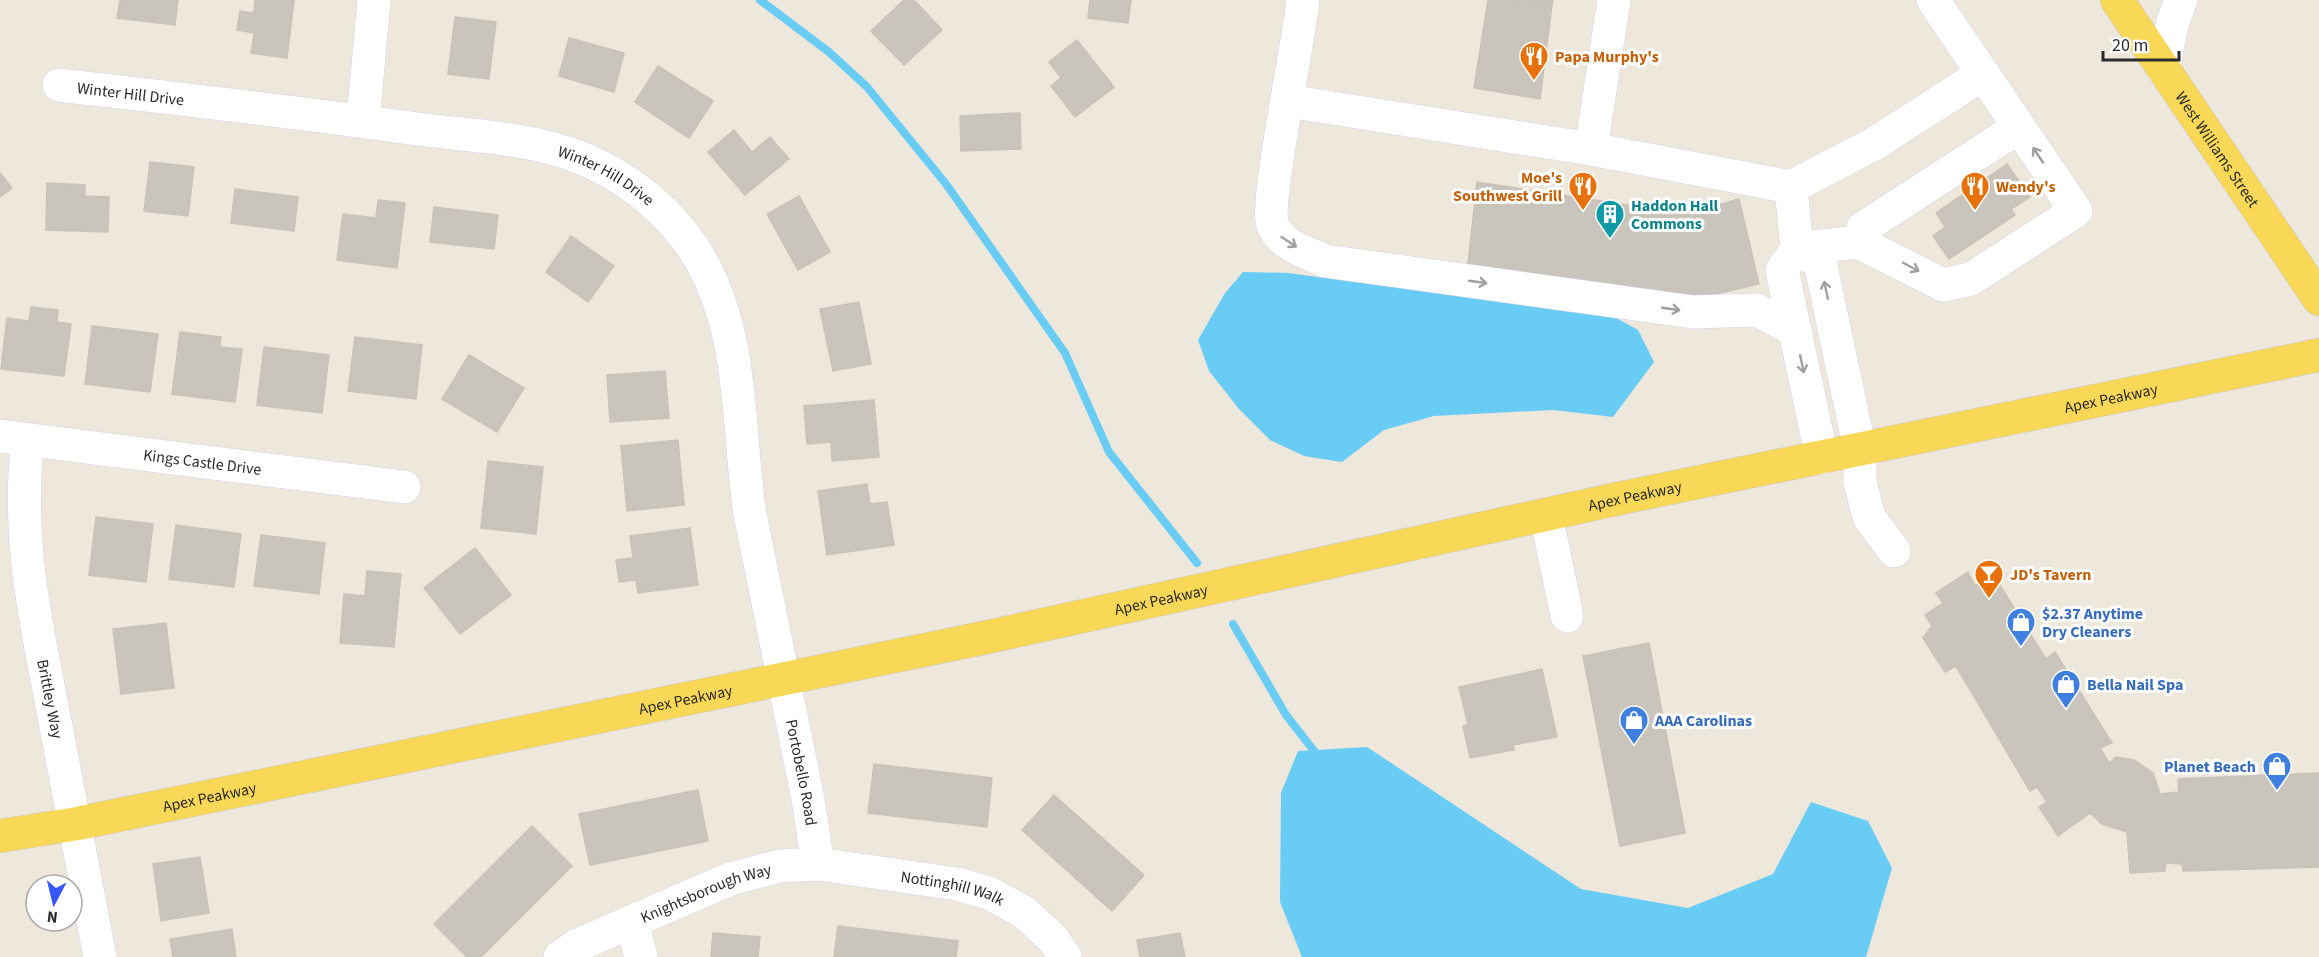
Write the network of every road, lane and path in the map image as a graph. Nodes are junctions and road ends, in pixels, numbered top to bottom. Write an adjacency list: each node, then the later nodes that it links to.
1 (374, 0): 11 (street)
2 (1303, 0): 10 (street)
3 (1614, 0): 13 (street)
4 (1933, 0): 8 (street)
5 (2116, 0): 7 (main road, West Williams Street)
6 (2181, 0): 7 (street)
7 (2163, 69): 17 (main road, West Williams Street)
8 (1983, 74): 12 (street); 14 (street)
9 (59, 85): 11 (street, Winter Hill Drive)
10 (1288, 101): 13 (street); 18 (street, one-way to 18)
11 (363, 121): 27 (street, Winter Hill Drive)
12 (2019, 127): 15 (street); 15 (street, one-way to 12)
13 (1591, 149): 14 (street)
14 (1791, 187): 16 (street)
15 (1858, 242): 16 (street)
16 (1797, 249): 18 (street); 21 (street, one-way to 16)
17 (2319, 299)
18 (1794, 330): 22 (street, one-way to 22)
19 (2319, 355): 21 (main road, Apex Peakway)
20 (14, 438): 23 (street, Kings Castle Drive); 28 (street, Brittley Way)
21 (1860, 450): 22 (main road, Apex Peakway); 25 (street)
22 (1822, 458): 24 (main road, Apex Peakway)
23 (404, 487)
24 (1546, 515): 26 (street); 27 (main road, Apex Peakway)
25 (1894, 551)
26 (1567, 616)
27 (783, 680): 28 (main road, Apex Peakway); 30 (street, Portobello Road)
28 (75, 824): 29 (main road, Apex Peakway); 32 (street, Brittley Way)
29 (0, 836)
30 (818, 864): 31 (street, Knightsborough Way); 35 (street, Nottinghill Walk)
31 (632, 923): 33 (street); 34 (street, Knightsborough Way)
32 (100, 957)
33 (560, 957)
34 (641, 957)
35 (1065, 957)

